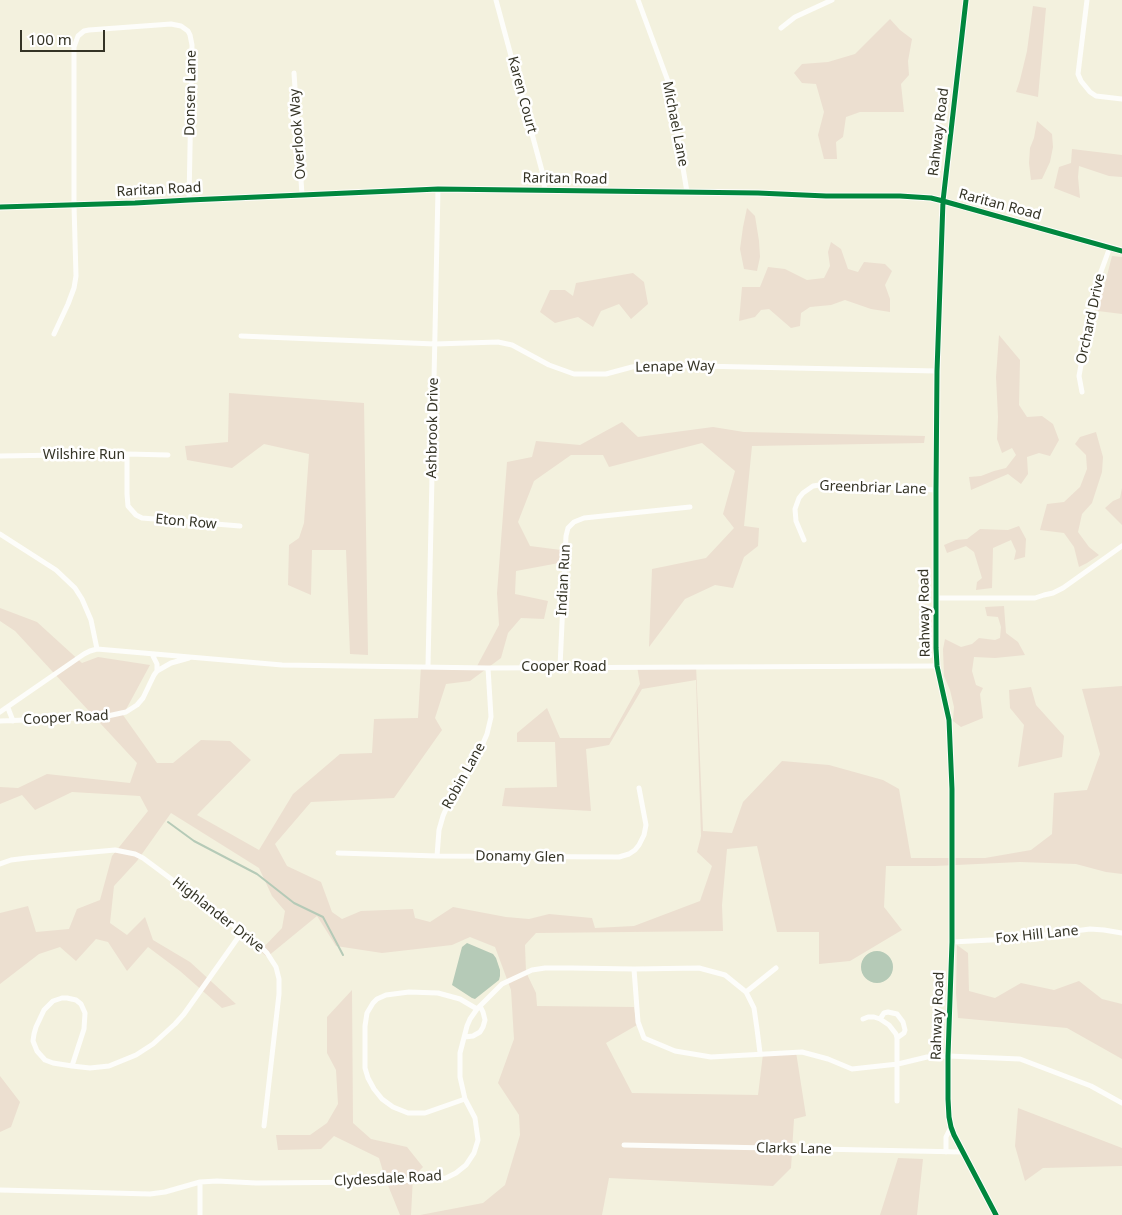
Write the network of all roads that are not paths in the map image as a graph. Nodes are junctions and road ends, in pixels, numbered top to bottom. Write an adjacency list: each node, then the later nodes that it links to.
1 (496, 0): 10 (street, Karen Court)
2 (638, 0): 11 (street, Michael Lane)
3 (832, 0): 6 (street)
4 (966, 0): 14 (street, Rahway Road)
5 (1087, 0): 8 (street)
6 (781, 28)
7 (294, 73): 12 (street, Overlook Way)
8 (1122, 99)
9 (438, 189): 10 (street, Raritan Road); 12 (street, Raritan Road); 21 (street, Ashbrook Drive)
10 (545, 190): 11 (street, Raritan Road)
11 (687, 192): 14 (street, Raritan Road)
12 (302, 195): 13 (street, Raritan Road)
13 (189, 200): 15 (street, Raritan Road); 15 (street, Donsen Lane)
14 (943, 201): 17 (street, Raritan Road); 22 (street, Rahway Road)
15 (74, 205): 16 (street, Raritan Road); 19 (street)
16 (0, 207)
17 (1110, 247): 18 (street, Raritan Road); 23 (street, Orchard Drive)
18 (1122, 251)
19 (54, 334)
20 (241, 336): 21 (street, Lenape Way)
21 (435, 344): 22 (street, Lenape Way); 37 (street, Ashbrook Drive)
22 (937, 371): 27 (street, Rahway Road)
23 (1082, 392)
24 (127, 454): 25 (street, Wilshire Run); 26 (street, Wilshire Run); 29 (street, Eton Row)
25 (168, 455)
26 (0, 456)
27 (936, 490): 31 (street, Greenbriar Lane); 33 (street, Rahway Road)
28 (690, 507): 40 (street, Indian Run)
29 (240, 526)
30 (0, 534): 34 (street)
31 (804, 540)
32 (1122, 546): 33 (street)
33 (936, 598): 38 (street, Rahway Road)
34 (97, 649): 35 (street, Cooper Road); 42 (street, Cooper Road)
35 (152, 654): 36 (street, Cooper Road); 41 (street)
36 (192, 657): 37 (street, Cooper Road); 41 (street, Cooper Road)
37 (428, 666): 39 (street, Cooper Road)
38 (937, 666): 40 (street, Cooper Road); 52 (street, Rahway Road)
39 (488, 668): 40 (street, Cooper Road); 48 (street, Robin Lane)
40 (560, 668)
41 (157, 671): 45 (street, Cooper Road)
42 (8, 708): 43 (street, Cooper Road); 45 (street, Cooper Road)
43 (0, 712)
44 (0, 721): 45 (street, Cooper Road)
45 (13, 721)
46 (639, 788): 48 (street, Donamy Glen)
47 (338, 854): 48 (street, Donamy Glen)
48 (437, 856)
49 (0, 864): 50 (street, Highlander Drive)
50 (242, 932): 64 (street); 68 (street, Highlander Drive)
51 (1122, 933): 52 (street, Fox Hill Lane)
52 (952, 942): 62 (street, Rahway Road)
53 (776, 968): 55 (street)
54 (634, 969): 55 (street, Clydesdale Road); 56 (street, Clydesdale Road); 61 (street)
55 (746, 992): 61 (street, Clydesdale Road)
56 (478, 1007): 59 (street, Clydesdale Road); 59 (street); 65 (street)
57 (863, 1019): 58 (street)
58 (880, 1020): 60 (street); 60 (street)
59 (464, 1037): 65 (street, Clydesdale Road)
60 (897, 1038): 63 (street)
61 (760, 1054): 63 (street)
62 (948, 1056): 63 (street); 67 (street); 69 (street, Rahway Road)
63 (898, 1064): 66 (street)
64 (72, 1066): 64 (street)
65 (465, 1099): 73 (street, Clydesdale Road)
66 (898, 1101)
67 (1122, 1103)
68 (264, 1126)
69 (951, 1126): 71 (street); 72 (street, Rahway Road)
70 (624, 1145): 71 (street, Clarks Lane)
71 (946, 1152): 72 (street, Clarks Lane)
72 (963, 1152): 76 (street, Rahway Road)
73 (200, 1182): 74 (street, Clydesdale Road); 75 (street)
74 (0, 1190)
75 (200, 1215)
76 (996, 1215)

